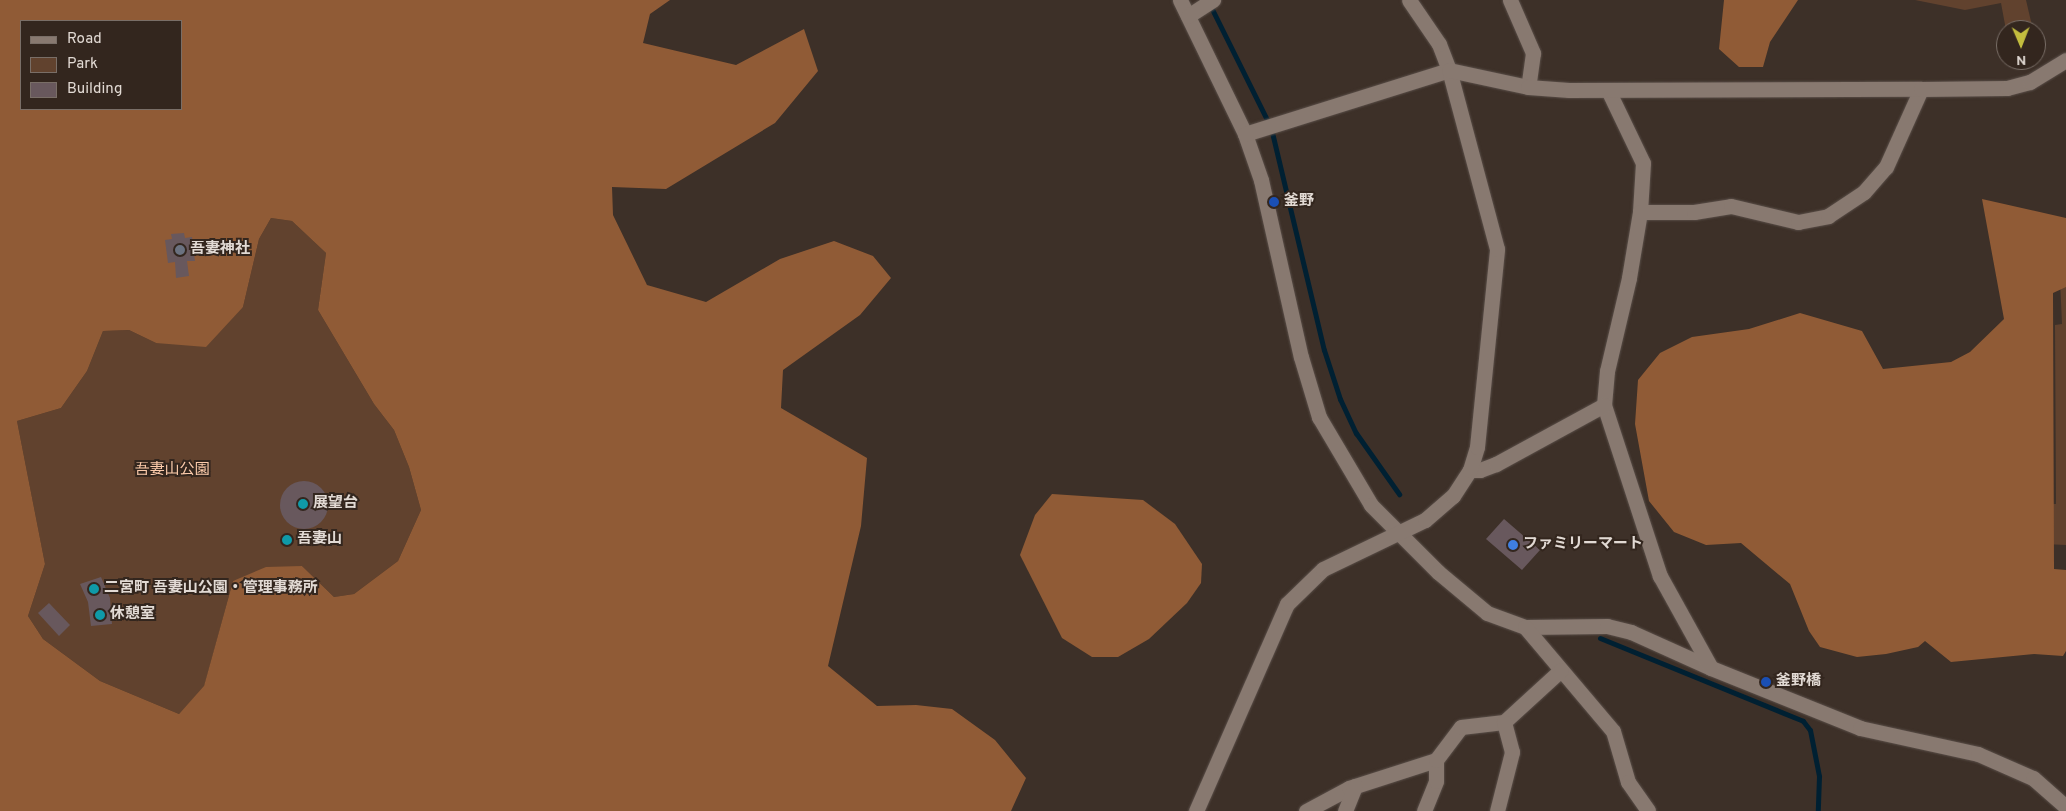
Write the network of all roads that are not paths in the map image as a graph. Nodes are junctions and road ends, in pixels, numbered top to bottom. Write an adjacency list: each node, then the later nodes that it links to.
1 (1180, 0): 5 (street)
2 (1213, 0): 5 (street)
3 (1409, 0): 7 (street)
4 (1510, 0): 8 (street)
5 (1192, 14): 11 (street)
6 (2066, 60): 9 (street)
7 (1449, 70): 8 (street); 11 (street); 14 (street)
8 (1528, 87): 10 (street)
9 (1921, 89): 10 (street); 12 (street)
10 (1608, 90): 12 (street)
11 (1250, 132): 15 (street)
12 (1640, 212): 13 (street)
13 (1604, 406): 14 (street); 17 (street)
14 (1470, 470): 15 (street)
15 (1398, 535): 16 (street); 23 (street)
16 (1525, 627): 17 (street); 18 (street)
17 (1711, 668): 22 (street)
18 (1561, 670): 19 (street); 28 (street)
19 (1504, 722): 20 (street); 27 (street)
20 (1436, 760): 21 (street); 26 (street)
21 (1355, 786): 24 (street); 25 (street)
22 (2066, 806)
23 (1196, 811)
24 (1306, 811)
25 (1345, 811)
26 (1424, 811)
27 (1496, 811)
28 (1648, 811)

